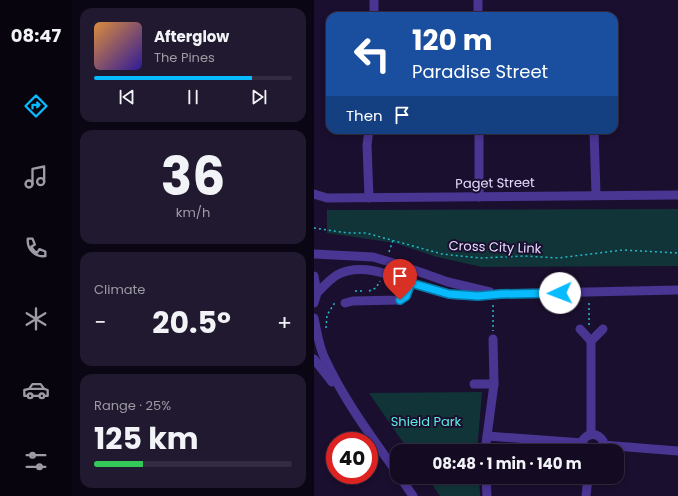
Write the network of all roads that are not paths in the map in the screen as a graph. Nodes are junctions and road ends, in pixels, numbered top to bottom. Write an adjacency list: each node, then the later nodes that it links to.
1 (374, 0): 3 (street)
2 (478, 0): 4 (street)
3 (374, 12)
4 (478, 12)
5 (368, 134): 12 (street)
6 (479, 134): 11 (street)
7 (594, 134): 9 (street)
8 (314, 194): 12 (street, Paget Street)
9 (596, 195): 10 (street, Paget Street); 11 (street, Paget Street)
10 (678, 195)
11 (479, 197): 12 (street, Paget Street)
12 (369, 198)
13 (314, 254): 18 (street)
14 (314, 276): 17 (street)
15 (411, 283): 17 (street); 18 (street); 20 (street)
16 (678, 290): 18 (street)
17 (317, 293): 19 (street)
18 (501, 294)
19 (314, 303)
20 (345, 303)
21 (314, 318): 29 (street)
22 (580, 329): 25 (street)
23 (603, 329): 25 (street)
24 (493, 338): 28 (street)
25 (591, 341): 30 (street)
26 (314, 359): 29 (street)
27 (474, 384): 28 (street)
28 (494, 384): 31 (street)
29 (345, 397): 38 (street)
30 (591, 434): 34 (street); 35 (street)
31 (487, 436): 32 (street); 33 (street)
32 (486, 444)
33 (558, 444)
34 (585, 444)
35 (602, 444)
36 (624, 449): 37 (street)
37 (678, 451)
38 (390, 463)
39 (405, 484): 42 (street)
40 (486, 484): 43 (street)
41 (587, 484): 44 (street)
42 (413, 496)
43 (487, 496)
44 (586, 496)

